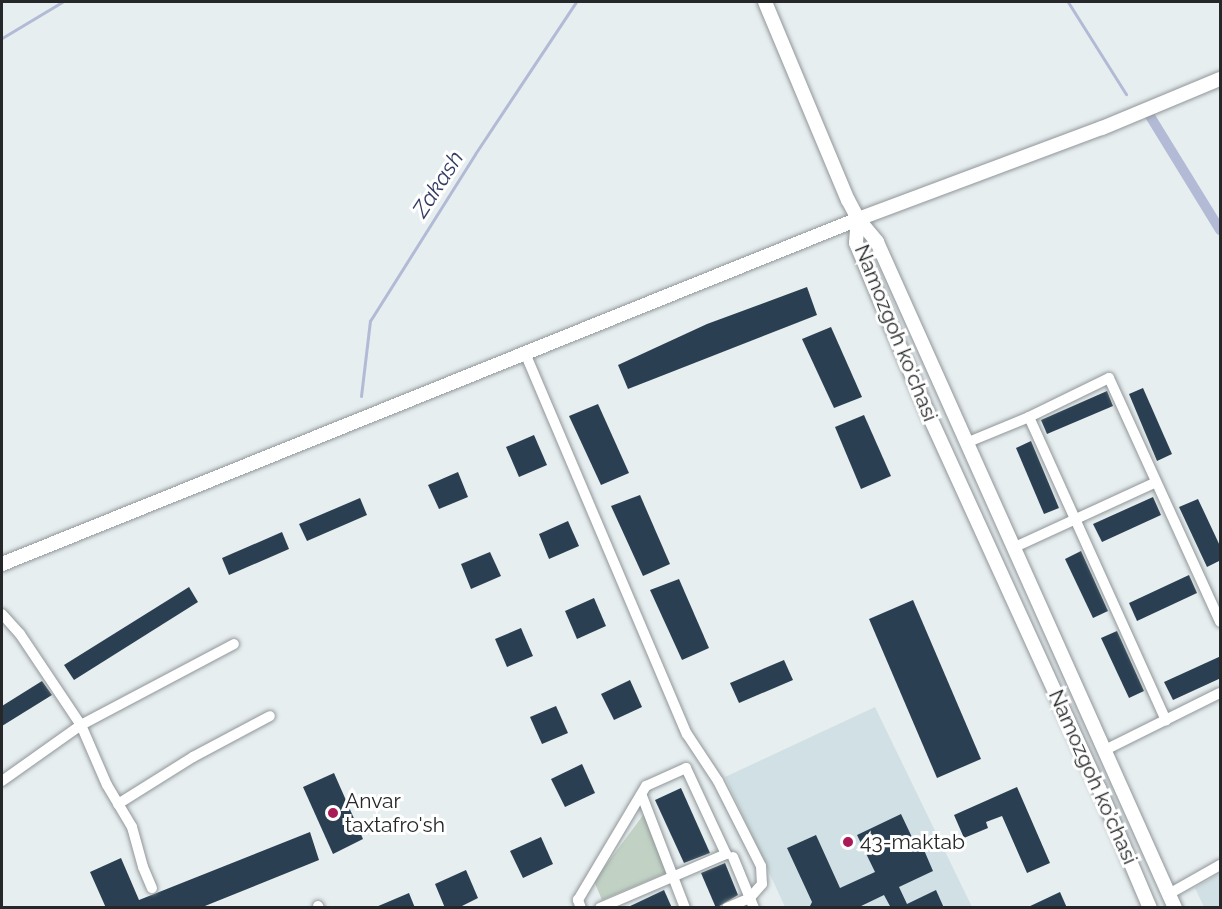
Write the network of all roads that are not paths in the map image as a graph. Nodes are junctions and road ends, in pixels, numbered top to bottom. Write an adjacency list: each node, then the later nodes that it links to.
1 (765, 2): 3 (main road)
2 (1221, 79): 3 (main road)
3 (858, 219): 4 (main road); 6 (main road, Namozgoh ko'chasi); 32 (main road, Namozgoh ko'chasi)
4 (525, 353): 10 (main road); 27 (lane)
5 (1029, 417): 6 (lane); 7 (lane); 8 (lane)
6 (966, 443): 9 (main road, Namozgoh ko'chasi)
7 (1156, 482): 8 (lane); 12 (lane)
8 (1074, 519): 9 (lane); 16 (lane)
9 (1015, 547): 18 (main road, Namozgoh ko'chasi)
10 (2, 564)
11 (2, 614): 17 (lane)
12 (1221, 622)
13 (234, 644): 17 (lane)
14 (1221, 693): 16 (lane)
15 (270, 716): 21 (lane)
16 (1166, 720): 18 (lane)
17 (81, 725): 19 (lane); 21 (lane)
18 (1105, 750): 26 (main road, Namozgoh ko'chasi)
19 (2, 781)
20 (642, 796): 24 (lane); 24 (lane); 28 (lane)
21 (118, 804): 25 (lane)
22 (733, 857): 27 (lane)
23 (1221, 865): 26 (lane)
24 (674, 877): 29 (lane); 30 (lane)
25 (152, 888)
26 (1172, 901)
27 (752, 903): 31 (lane)
28 (581, 908)
29 (600, 908)
30 (685, 908)
31 (727, 908)
32 (1150, 908)

